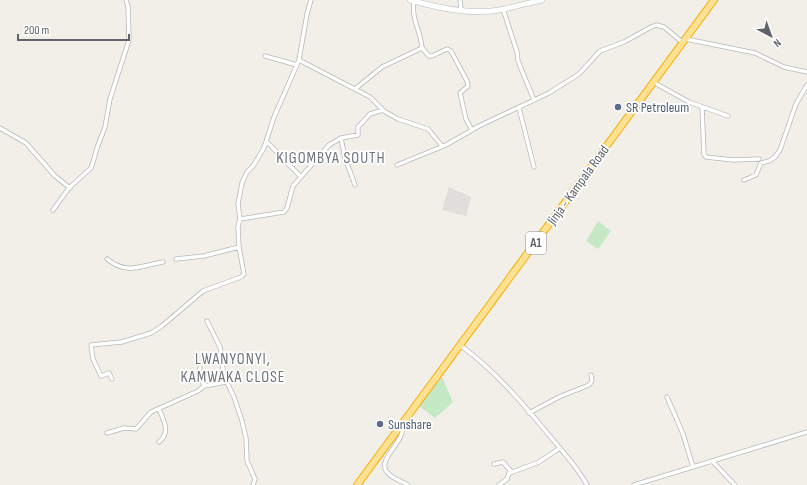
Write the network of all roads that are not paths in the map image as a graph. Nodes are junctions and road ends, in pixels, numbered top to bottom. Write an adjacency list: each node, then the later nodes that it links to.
1 (126, 0): 35 (street)
2 (311, 0): 13 (street)
3 (460, 0): 9 (street)
4 (542, 0): 7 (street)
5 (714, 0): 10 (highway, Jinja - Kampala Road / A1)
6 (412, 1): 9 (street); 11 (street)
7 (536, 1): 8 (street)
8 (503, 9): 9 (street); 19 (street)
9 (461, 10)
10 (683, 40): 15 (street); 16 (highway, Jinja - Kampala Road / A1); 19 (street)
11 (422, 48): 18 (street); 25 (street)
12 (265, 56): 14 (street)
13 (299, 60): 14 (street); 18 (street)
14 (297, 65): 27 (street)
15 (807, 72)
16 (653, 82): 21 (street); 43 (highway, Jinja - Kampala Road / A1)
17 (807, 85): 33 (street)
18 (355, 89): 22 (street)
19 (534, 100): 20 (street)
20 (519, 108): 25 (street); 31 (street)
21 (702, 108): 23 (street); 29 (street)
22 (383, 110): 26 (street); 28 (street)
23 (728, 116)
24 (0, 128): 35 (street)
25 (472, 130): 28 (street)
26 (341, 138): 32 (street); 34 (street)
27 (267, 142): 32 (street); 37 (street)
28 (442, 146): 30 (street)
29 (759, 159)
30 (398, 165)
31 (534, 167)
32 (301, 177): 37 (street)
33 (744, 180)
34 (355, 185)
35 (70, 188): 36 (street)
36 (53, 210)
37 (240, 218): 38 (street)
38 (239, 247): 40 (street); 46 (street)
39 (107, 259): 41 (street)
40 (176, 259)
41 (163, 262)
42 (207, 321): 47 (street)
43 (460, 345): 51 (street); 52 (highway, Jinja - Kampala Road / A1)
44 (200, 368): 48 (street)
45 (591, 374): 51 (street)
46 (112, 379)
47 (226, 382): 48 (street); 62 (street)
48 (204, 386): 50 (street)
49 (667, 397): 59 (street)
50 (159, 410): 54 (street); 55 (street)
51 (530, 413): 56 (street)
52 (402, 425): 63 (highway, Jinja - Kampala Road / A1); 64 (street)
53 (807, 432): 57 (street)
54 (107, 433)
55 (159, 442)
56 (560, 448): 60 (street); 66 (street)
57 (712, 461): 59 (street); 61 (street)
58 (494, 464): 60 (street)
59 (693, 467): 67 (street)
60 (510, 473): 65 (street)
61 (731, 483): 68 (street)
62 (253, 485)
63 (357, 485)
64 (408, 485)
65 (499, 485)
66 (587, 485)
67 (634, 485)
68 (735, 485)

